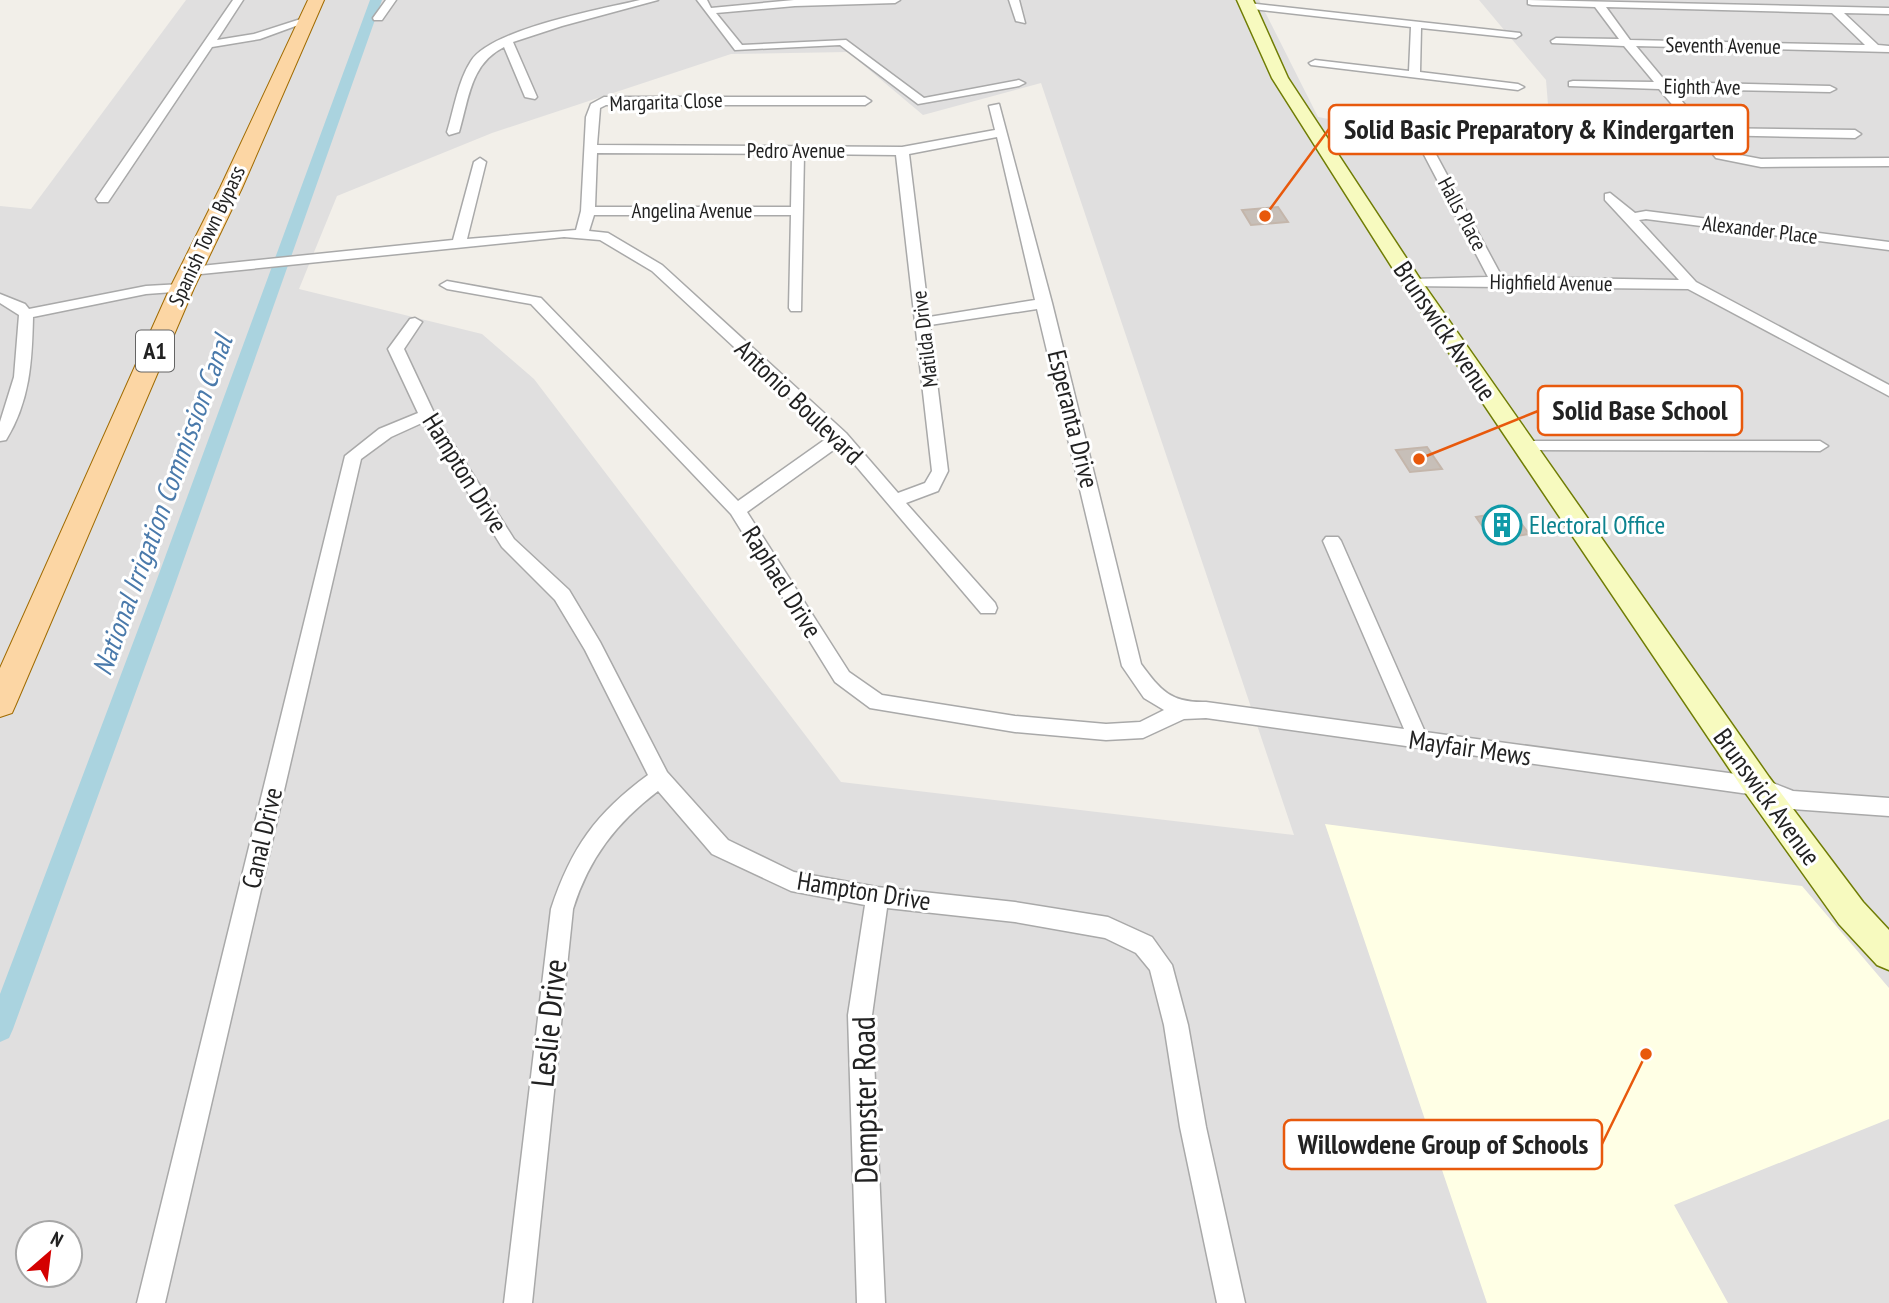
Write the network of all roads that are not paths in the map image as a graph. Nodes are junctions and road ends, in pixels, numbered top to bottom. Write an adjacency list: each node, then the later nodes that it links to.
1 (238, 0): 23 (street)
2 (391, 0): 17 (street)
3 (653, 0): 22 (street)
4 (702, 0): 16 (street)
5 (895, 0): 16 (street)
6 (1014, 0): 18 (street)
7 (1788, 0): 12 (street)
8 (1870, 0): 15 (street)
9 (1532, 2): 11 (street)
10 (1246, 3): 19 (street); 58 (main road, Brunswick Avenue)
11 (1597, 3): 12 (street); 24 (street)
12 (1798, 9): 13 (street)
13 (1834, 9): 15 (street); 25 (street)
14 (312, 10): 23 (street); 56 (main road, Spanish Town Bypass / A1)
15 (1885, 10)
16 (708, 11): 29 (street)
17 (378, 18)
18 (1021, 21)
19 (1416, 24): 20 (street); 28 (street)
20 (1516, 35)
21 (1556, 41): 24 (street, Seventh Avenue)
22 (507, 42): 34 (street); 39 (street)
23 (209, 44): 49 (street)
24 (1628, 44): 25 (street, Seventh Avenue); 31 (street)
25 (1875, 49): 26 (street, Seventh Avenue)
26 (1889, 49)
27 (1315, 63): 28 (street)
28 (1414, 75): 32 (street)
29 (1019, 83)
30 (1573, 84): 31 (street, Eighth Ave)
31 (1662, 86): 33 (street, Eighth Ave); 38 (street)
32 (1518, 87)
33 (1830, 89)
34 (531, 97)
35 (865, 101): 43 (street, Margarita Close)
36 (995, 106): 40 (street, Esperanta Drive)
37 (1573, 130): 38 (street)
38 (1699, 130): 41 (street); 47 (street)
39 (453, 132)
40 (1001, 133): 44 (street, Pedro Avenue); 62 (street, Esperanta Drive)
41 (1855, 134)
42 (1426, 147): 57 (street, Halls Place)
43 (589, 149): 45 (street, Pedro Avenue); 50 (street, Margarita Close)
44 (902, 151): 45 (street, Pedro Avenue); 65 (street, Matilda Drive)
45 (798, 152): 51 (street)
46 (480, 162): 54 (street)
47 (1889, 162)
48 (1609, 197): 52 (street)
49 (103, 199)
50 (588, 211): 51 (street, Angelina Avenue); 53 (street, Margarita Close)
51 (797, 211): 63 (street)
52 (1632, 218): 55 (street, Alexander Place); 60 (street)
53 (582, 232): 54 (street); 70 (street, Antonio Boulevard)
54 (458, 244): 56 (street)
55 (1889, 246)
56 (190, 273): 64 (street); 77 (main road, Spanish Town Bypass / A1)
57 (1497, 281): 58 (street, Highfield Avenue); 60 (street, Highfield Avenue)
58 (1412, 283): 71 (main road, Brunswick Avenue)
59 (447, 285): 74 (street, Raphael Drive)
60 (1691, 285): 67 (street)
61 (0, 298): 64 (street)
62 (1045, 303): 65 (street); 78 (street, Esperanta Drive)
63 (796, 308)
64 (26, 314): 69 (street)
65 (924, 321): 73 (street, Matilda Drive)
66 (415, 322): 68 (street, Hampton Drive)
67 (1889, 391)
68 (427, 415): 80 (street, Hampton Drive); 85 (street, Canal Drive)
69 (0, 436)
70 (840, 437): 73 (street, Antonio Boulevard); 74 (street)
71 (1522, 446): 72 (street); 81 (main road, Brunswick Avenue)
72 (1820, 446)
73 (896, 500): 76 (street, Antonio Boulevard)
74 (737, 510): 78 (street, Raphael Drive)
75 (1332, 541): 79 (street)
76 (988, 608)
77 (0, 704)
78 (1181, 711): 79 (street, Mayfair Mews)
79 (1419, 741): 81 (street, Mayfair Mews)
80 (660, 778): 83 (street, Hampton Drive); 86 (street, Leslie Drive)
81 (1758, 786): 82 (street, Mayfair Mews); 84 (main road, Brunswick Avenue)
82 (1889, 807)
83 (877, 897): 87 (street, Dempster Road); 88 (street, Hampton Drive)
84 (1889, 954)
85 (151, 1303)
86 (518, 1303)
87 (871, 1303)
88 (1231, 1303)

